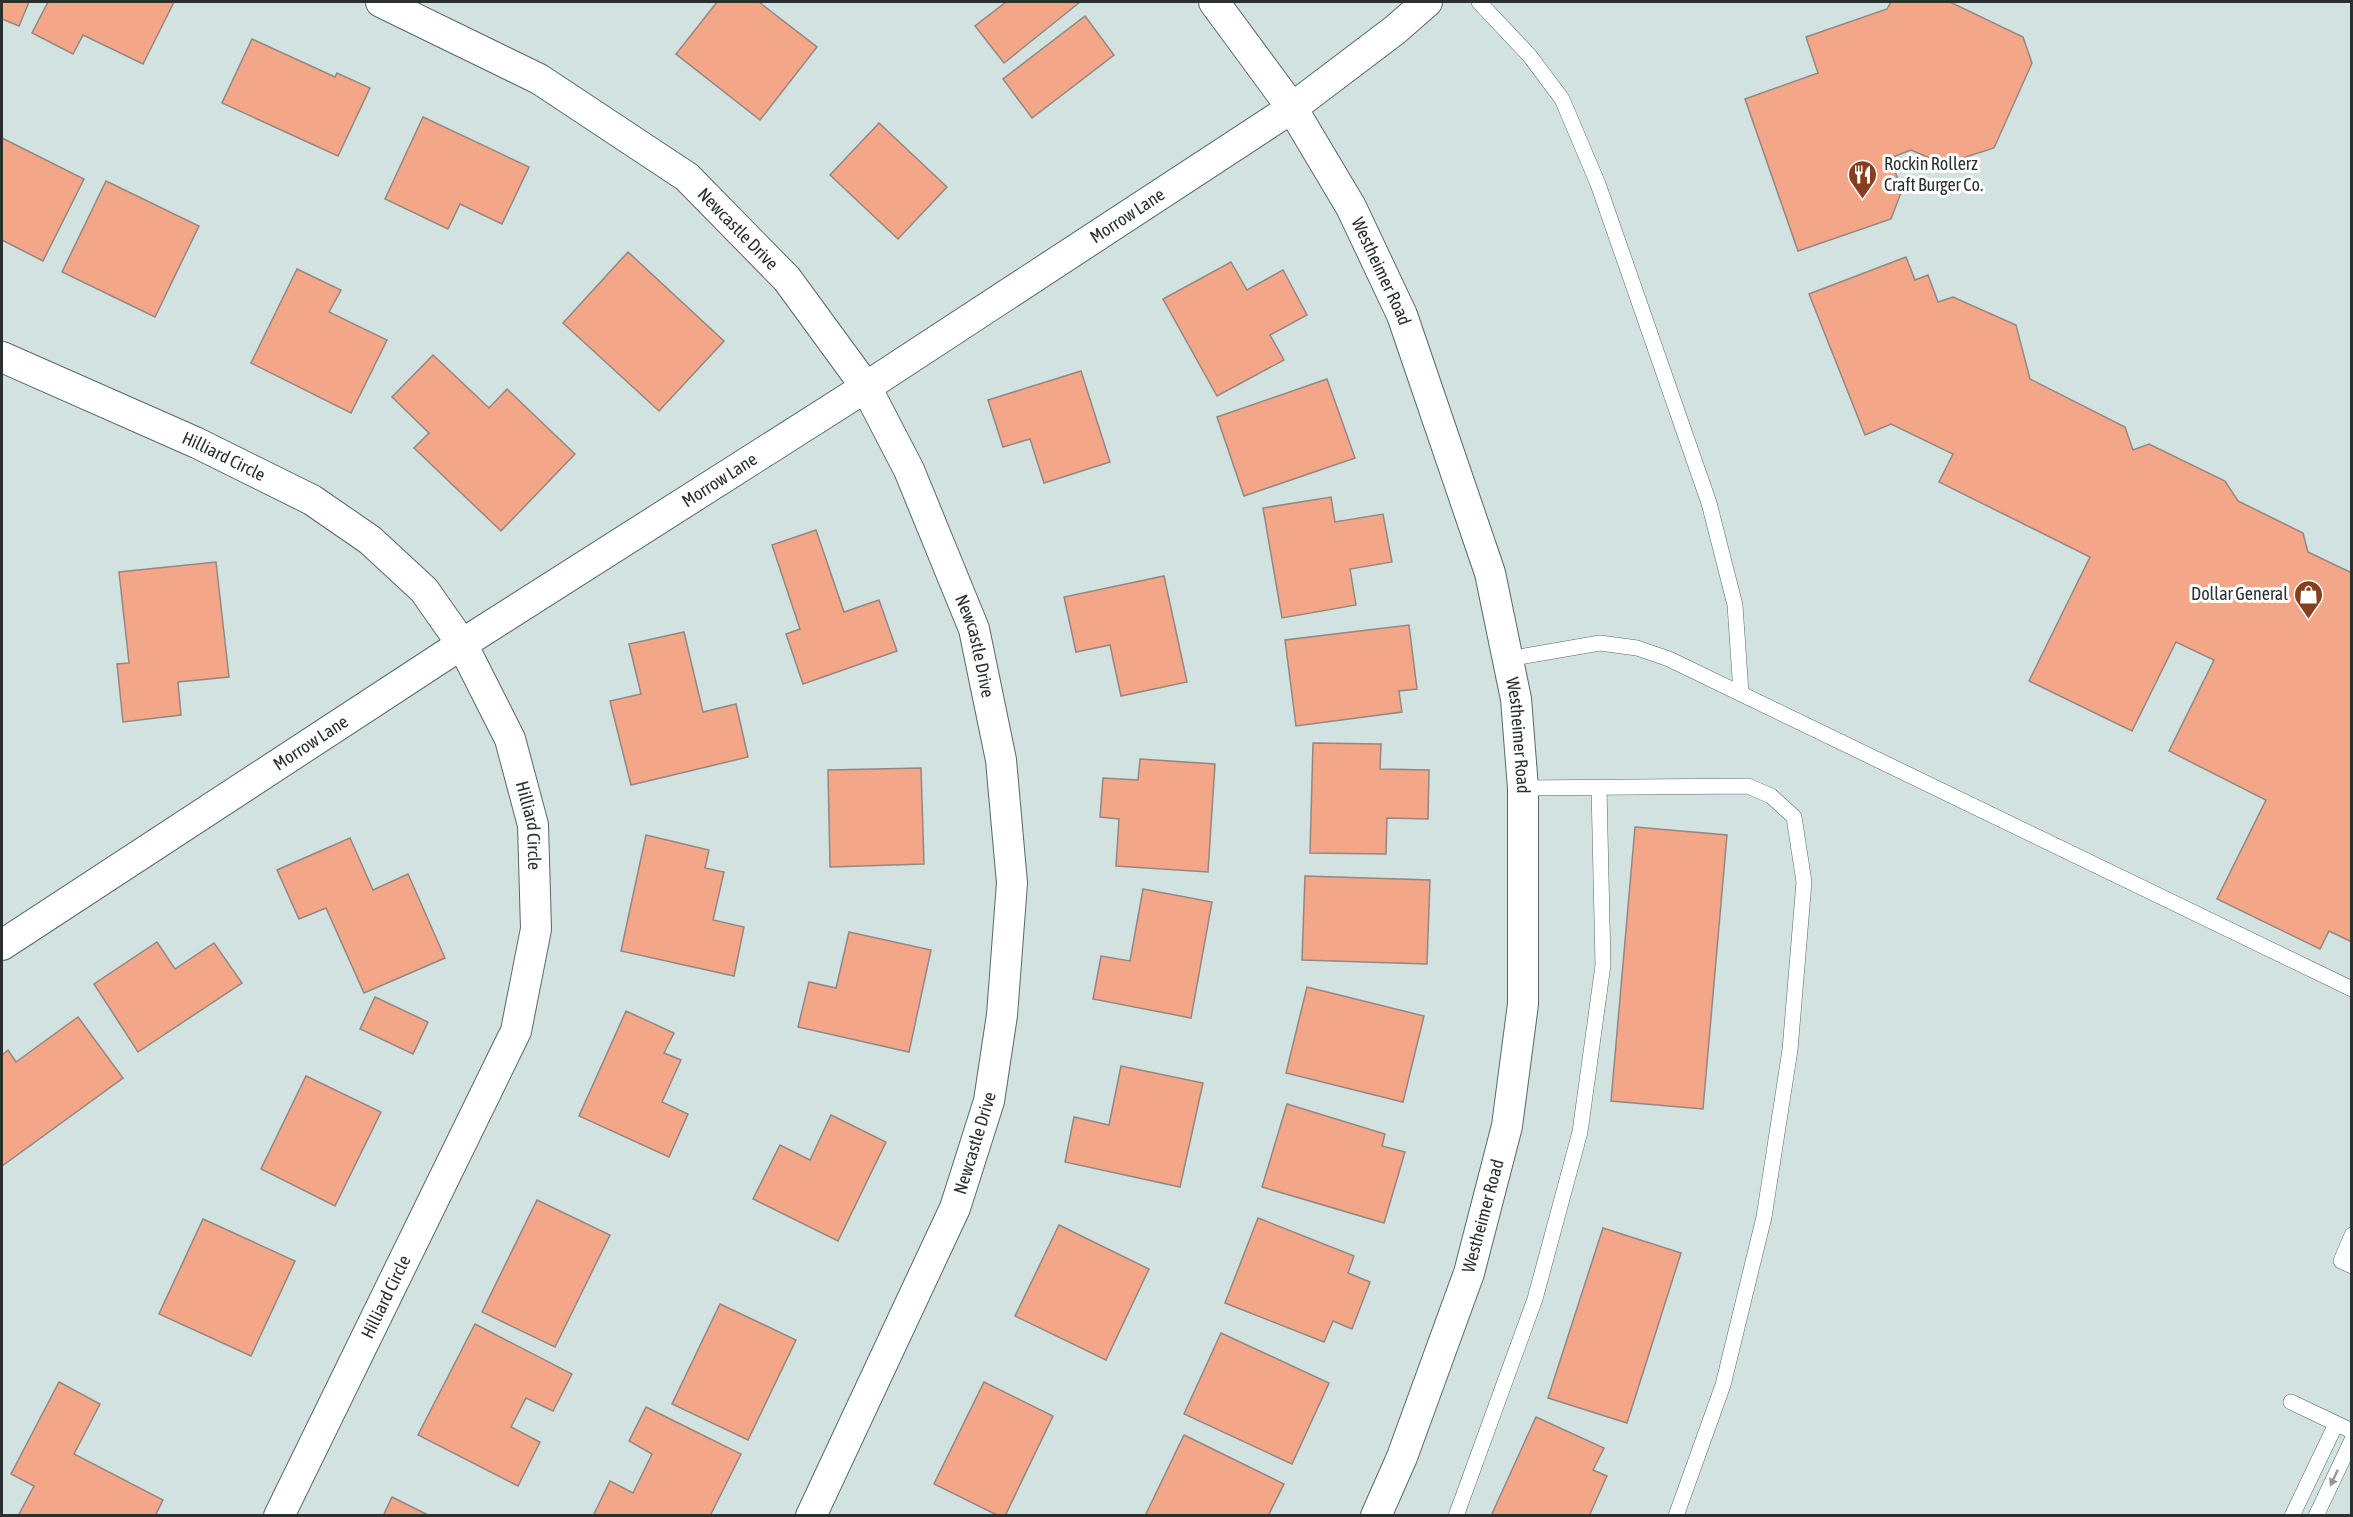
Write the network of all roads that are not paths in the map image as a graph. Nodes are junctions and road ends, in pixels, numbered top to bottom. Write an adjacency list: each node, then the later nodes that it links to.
1 (381, 2): 7 (street, Newcastle Drive)
2 (1214, 2): 5 (street, Westheimer Road)
3 (1427, 2): 5 (street, Morrow Lane)
4 (1479, 2): 10 (lane)
5 (1292, 108): 7 (street, Morrow Lane); 9 (street, Westheimer Road)
6 (2, 357): 8 (street, Hilliard Circle)
7 (866, 387): 8 (street, Morrow Lane); 22 (street, Newcastle Drive)
8 (462, 644): 13 (street, Morrow Lane); 21 (street, Hilliard Circle)
9 (1508, 659): 10 (lane); 12 (street, Westheimer Road)
10 (1741, 693): 14 (lane)
11 (1599, 788): 12 (lane); 24 (lane); 25 (lane)
12 (1523, 789): 23 (street, Westheimer Road)
13 (2, 945)
14 (2352, 990)
15 (2352, 1235): 16 (lane)
16 (2352, 1266)
17 (2291, 1402): 18 (lane)
18 (2336, 1424): 19 (lane); 26 (lane)
19 (2352, 1431)
20 (2352, 1440): 27 (lane, one-way to 27)
21 (279, 1515)
22 (811, 1515)
23 (1376, 1515)
24 (1456, 1515)
25 (1676, 1515)
26 (2292, 1515)
27 (2316, 1515)

